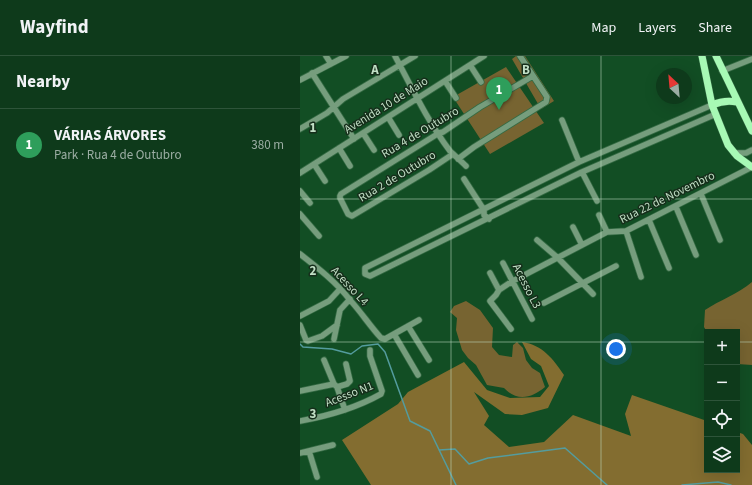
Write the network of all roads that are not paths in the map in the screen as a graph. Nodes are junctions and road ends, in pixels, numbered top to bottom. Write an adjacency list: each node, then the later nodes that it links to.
1 (326, 56): 10 (street)
2 (346, 56): 10 (street)
3 (395, 56): 11 (street)
4 (415, 56): 11 (street)
5 (484, 56): 12 (street, Avenida 10 de Maio)
6 (520, 56): 15 (street)
7 (702, 56): 22 (main road)
8 (716, 56): 13 (main road)
9 (752, 59): 13 (street)
10 (331, 64): 14 (street)
11 (400, 65): 20 (street); 23 (street)
12 (470, 65): 17 (street, Avenida 10 de Maio); 18 (street)
13 (722, 71): 21 (main road)
14 (312, 73): 16 (street); 23 (street)
15 (533, 76): 30 (street, Rua 4 de Outubro); 38 (street)
16 (300, 80)
17 (445, 81): 19 (street); 20 (street, Avenida 10 de Maio)
18 (481, 82)
19 (456, 98)
20 (417, 99): 25 (street, Avenida 10 de Maio); 30 (street)
21 (737, 102): 22 (main road); 28 (main road)
22 (712, 105): 24 (main road); 39 (street)
23 (334, 108): 27 (street); 32 (street)
24 (716, 114): 36 (main road); 44 (street)
25 (388, 117): 29 (street, Avenida 10 de Maio); 31 (street)
26 (562, 120): 39 (street)
27 (300, 129)
28 (752, 131)
29 (363, 133): 32 (street, Avenida 10 de Maio); 34 (street)
30 (439, 133): 37 (street); 55 (street, Rua 4 de Outubro)
31 (400, 135)
32 (354, 139): 33 (street, Avenida 10 de Maio)
33 (339, 148): 40 (street, Avenida 10 de Maio); 41 (street)
34 (374, 150)
35 (752, 150): 36 (street)
36 (734, 153): 43 (main road)
37 (454, 154): 38 (street); 55 (street, Rua 2 de Outubro)
38 (458, 159): 42 (street)
39 (579, 162): 44 (street); 53 (street)
40 (314, 164): 45 (street, Avenida 10 de Maio); 47 (street)
41 (350, 166)
42 (466, 166)
43 (752, 167): 49 (street, Rua 22 de Novembro)
44 (582, 172): 50 (street); 57 (street)
45 (300, 173)
46 (464, 179): 53 (street)
47 (325, 182)
48 (300, 191): 51 (street)
49 (701, 194): 52 (street, Rua 22 de Novembro); 64 (street)
50 (597, 201)
51 (310, 203)
52 (676, 207): 58 (street, Rua 22 de Novembro); 67 (street)
53 (486, 209): 57 (street); 57 (street)
54 (300, 214): 62 (street)
55 (350, 216)
56 (599, 216): 61 (street)
57 (490, 218)
58 (649, 220): 60 (street, Rua 22 de Novembro); 71 (street)
59 (573, 227): 65 (street)
60 (626, 231): 61 (street, Rua 22 de Novembro); 73 (street)
61 (607, 232): 65 (street, Rua 22 de Novembro)
62 (319, 236)
63 (537, 240): 68 (street)
64 (720, 240)
65 (582, 245): 68 (street, Rua 22 de Novembro)
66 (300, 254): 76 (street, Acesso L4)
67 (696, 255)
68 (558, 258): 74 (street, Rua 22 de Novembro); 75 (street)
69 (503, 263): 74 (street, Acesso L3)
70 (616, 266): 75 (street)
71 (669, 268)
72 (490, 273): 77 (street)
73 (641, 277)
74 (511, 282): 77 (street, Rua 22 de Novembro); 82 (street, Acesso L3)
75 (582, 283): 78 (street); 80 (street)
76 (340, 289): 79 (street, Acesso L4); 81 (street)
77 (499, 290): 87 (street, Rua 22 de Novembro)
78 (593, 294)
79 (350, 299): 85 (street); 88 (street, Acesso L4)
80 (544, 303)
81 (300, 316)
82 (532, 319)
83 (419, 320): 86 (street)
84 (300, 325): 85 (street)
85 (337, 325): 89 (street)
86 (408, 326): 88 (street); 92 (street)
87 (511, 329)
88 (394, 334): 94 (street)
89 (334, 339)
90 (370, 350): 97 (street, Acesso N1)
91 (324, 360): 95 (street)
92 (429, 360)
93 (346, 364): 95 (street)
94 (418, 375)
95 (335, 385): 96 (street); 97 (street)
96 (300, 391)
97 (345, 410): 98 (street, Acesso N1)
98 (300, 421)
99 (333, 445): 100 (street)
100 (309, 451): 101 (street); 102 (street)
101 (300, 453)
102 (317, 476)

